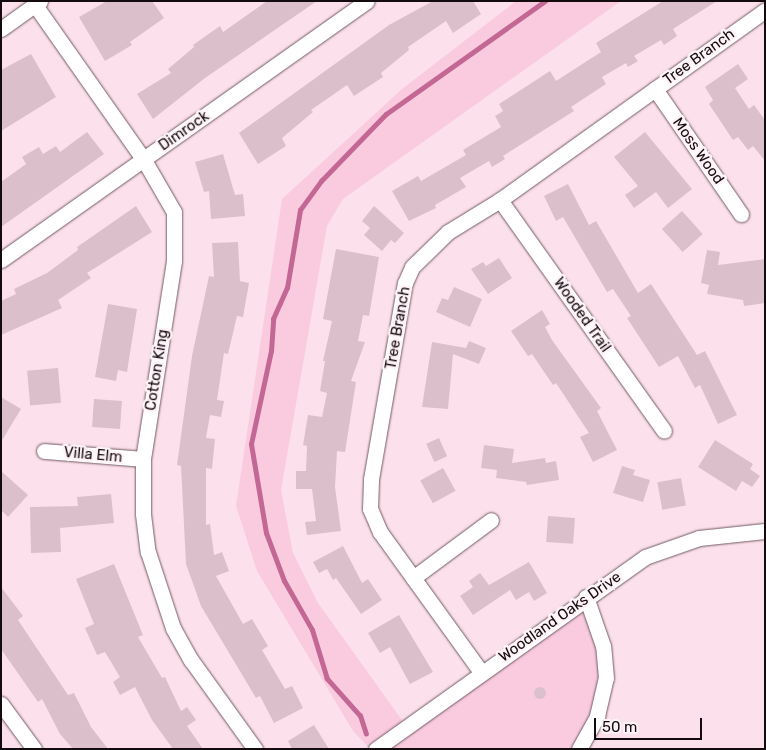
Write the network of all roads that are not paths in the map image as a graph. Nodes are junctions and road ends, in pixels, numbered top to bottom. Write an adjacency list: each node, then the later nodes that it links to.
1 (367, 1): 6 (street, Dimrock)
2 (38, 3): 4 (street); 6 (street, Cotton King)
3 (765, 10): 5 (street, Tree Branch)
4 (1, 29)
5 (655, 89): 7 (street, Tree Branch); 8 (street, Moss Wood)
6 (144, 160): 9 (street, Dimrock); 12 (street, Cotton King)
7 (500, 200): 10 (street, Wooded Trail); 15 (street, Tree Branch)
8 (741, 214)
9 (1, 260)
10 (664, 431)
11 (44, 452): 12 (street, Villa Elm)
12 (143, 459): 20 (street, Cotton King)
13 (491, 520): 15 (street)
14 (765, 531): 16 (street, Woodland Oaks Drive)
15 (412, 578): 17 (street, Tree Branch)
16 (586, 598): 17 (street, Woodland Oaks Drive); 22 (street)
17 (481, 672): 21 (street, Woodland Oaks Drive)
18 (1, 704): 19 (street)
19 (34, 749)
20 (255, 749)
21 (376, 749)
22 (579, 749)

